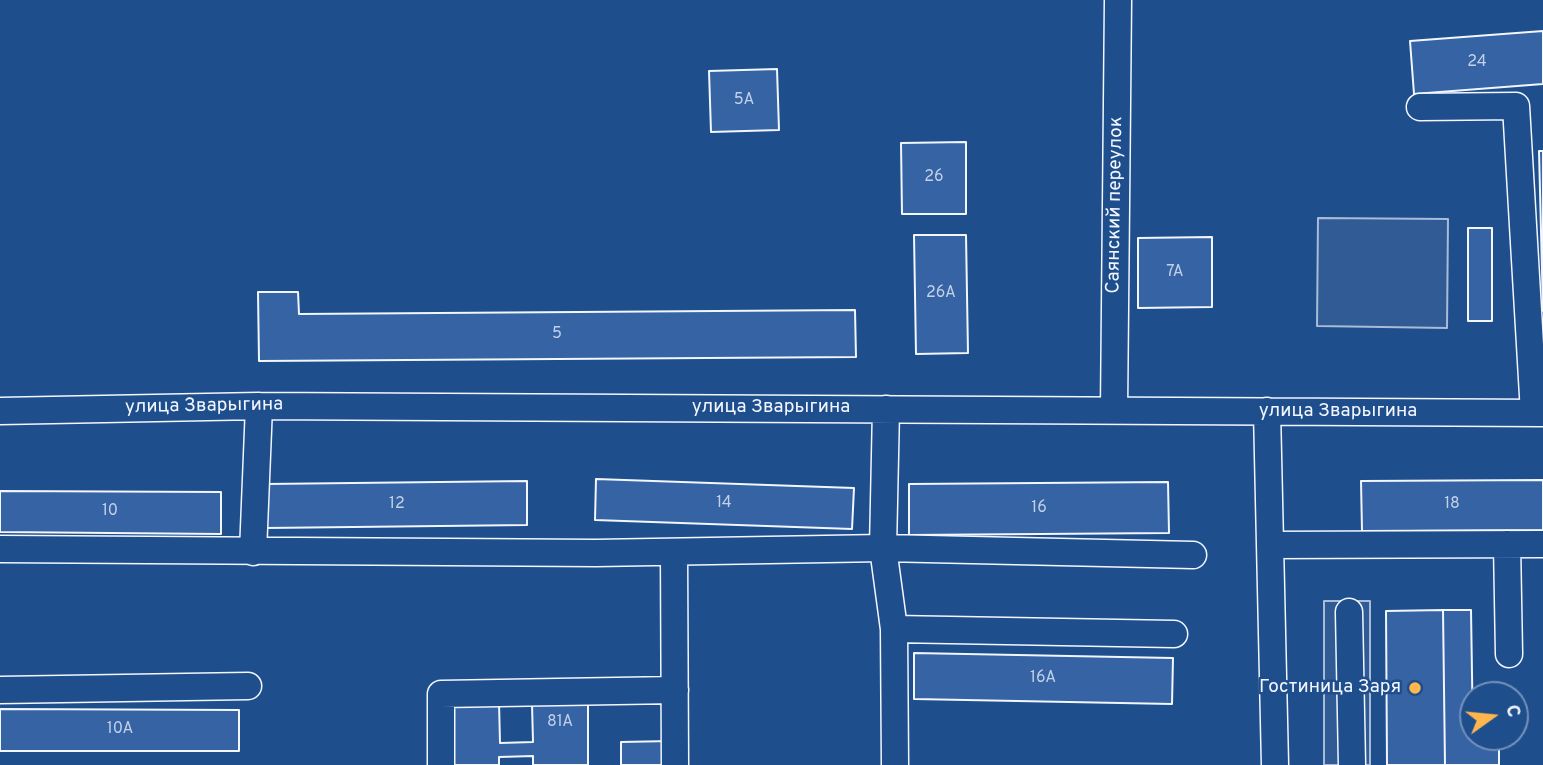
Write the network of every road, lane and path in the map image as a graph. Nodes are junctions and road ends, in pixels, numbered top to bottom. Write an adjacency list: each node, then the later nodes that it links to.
1 (1118, 0): 5 (street, Саянский переулок)
2 (1420, 107): 8 (street)
3 (259, 405): 4 (street, улица Зварыгина); 6 (street, улица Зварыгина); 14 (street)
4 (886, 409): 5 (street, улица Зварыгина); 12 (street)
5 (1114, 410): 7 (street, улица Зварыгина)
6 (0, 411)
7 (1268, 411): 8 (street, улица Зварыгина); 11 (street)
8 (1539, 413)
9 (1507, 544): 10 (street); 11 (street); 20 (street)
10 (1543, 544)
11 (1270, 545): 27 (street)
12 (883, 548): 15 (street); 16 (street); 18 (street)
13 (0, 549): 14 (street)
14 (253, 552): 15 (street)
15 (674, 552): 23 (street)
16 (1193, 555)
17 (1349, 612): 28 (street)
18 (894, 629): 19 (street); 26 (street)
19 (1174, 634)
20 (1509, 654)
21 (247, 685): 22 (street)
22 (0, 690)
23 (675, 690): 24 (street); 25 (street)
24 (441, 765)
25 (676, 765)
26 (895, 765)
27 (1275, 765)
28 (1352, 765)

